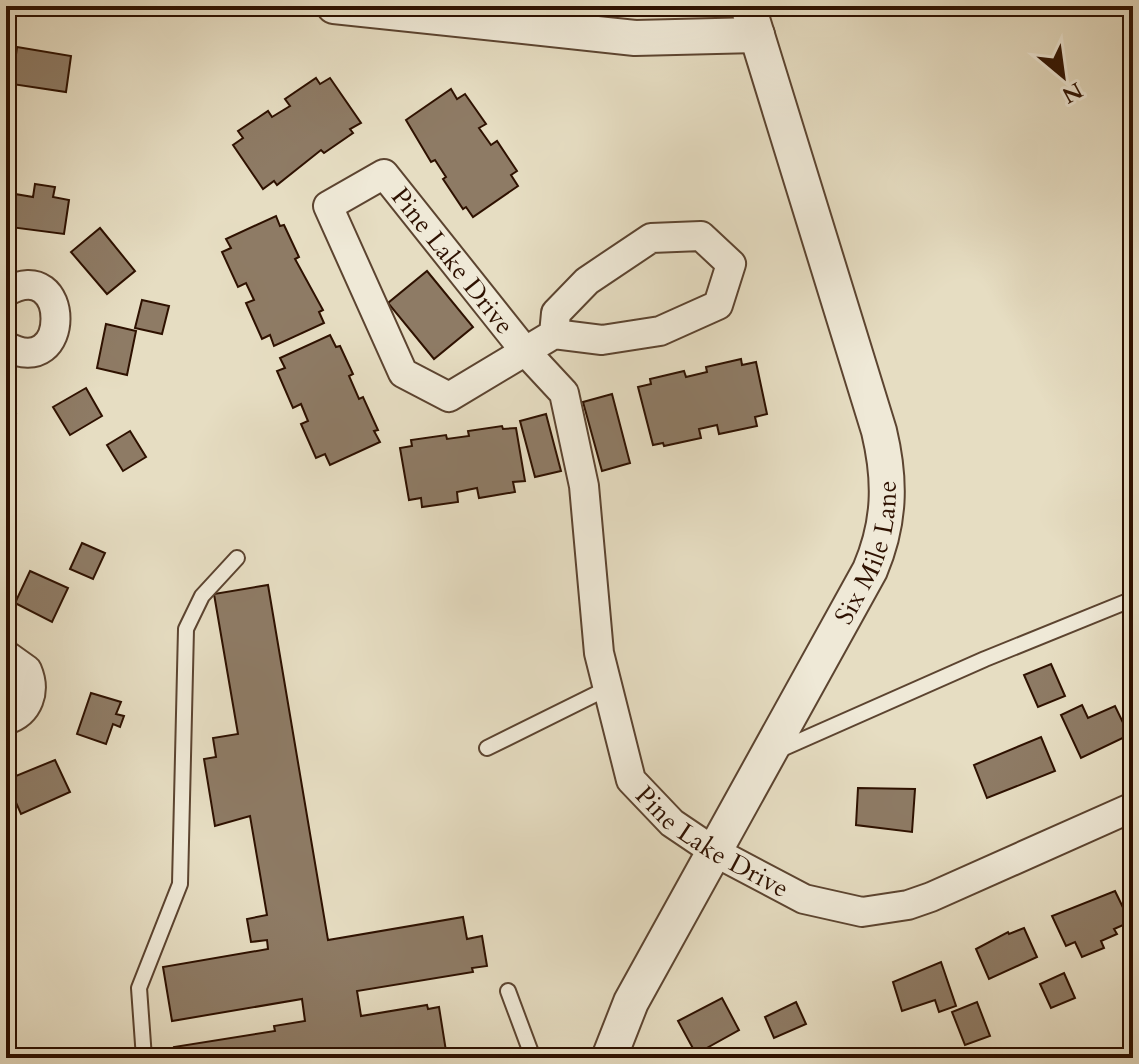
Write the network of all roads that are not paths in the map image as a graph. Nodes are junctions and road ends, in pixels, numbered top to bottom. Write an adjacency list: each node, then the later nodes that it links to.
1 (334, 6): 2 (street)
2 (752, 21): 13 (street, Six Mile Lane)
3 (6, 292): 5 (street)
4 (554, 334): 4 (street); 6 (street)
5 (6, 346)
6 (525, 351): 6 (street, Pine Lake Drive); 10 (street, Pine Lake Drive)
7 (237, 558): 17 (lane)
8 (1133, 599): 13 (lane)
9 (6, 655): 11 (street)
10 (606, 689): 12 (lane); 15 (street, Pine Lake Drive)
11 (6, 720)
12 (487, 748)
13 (769, 754): 15 (street, Six Mile Lane)
14 (1133, 807): 15 (street, Pine Lake Drive)
15 (715, 852): 19 (street, Six Mile Lane)
16 (508, 991): 18 (lane)
17 (144, 1058)
18 (533, 1058)
19 (609, 1058)

